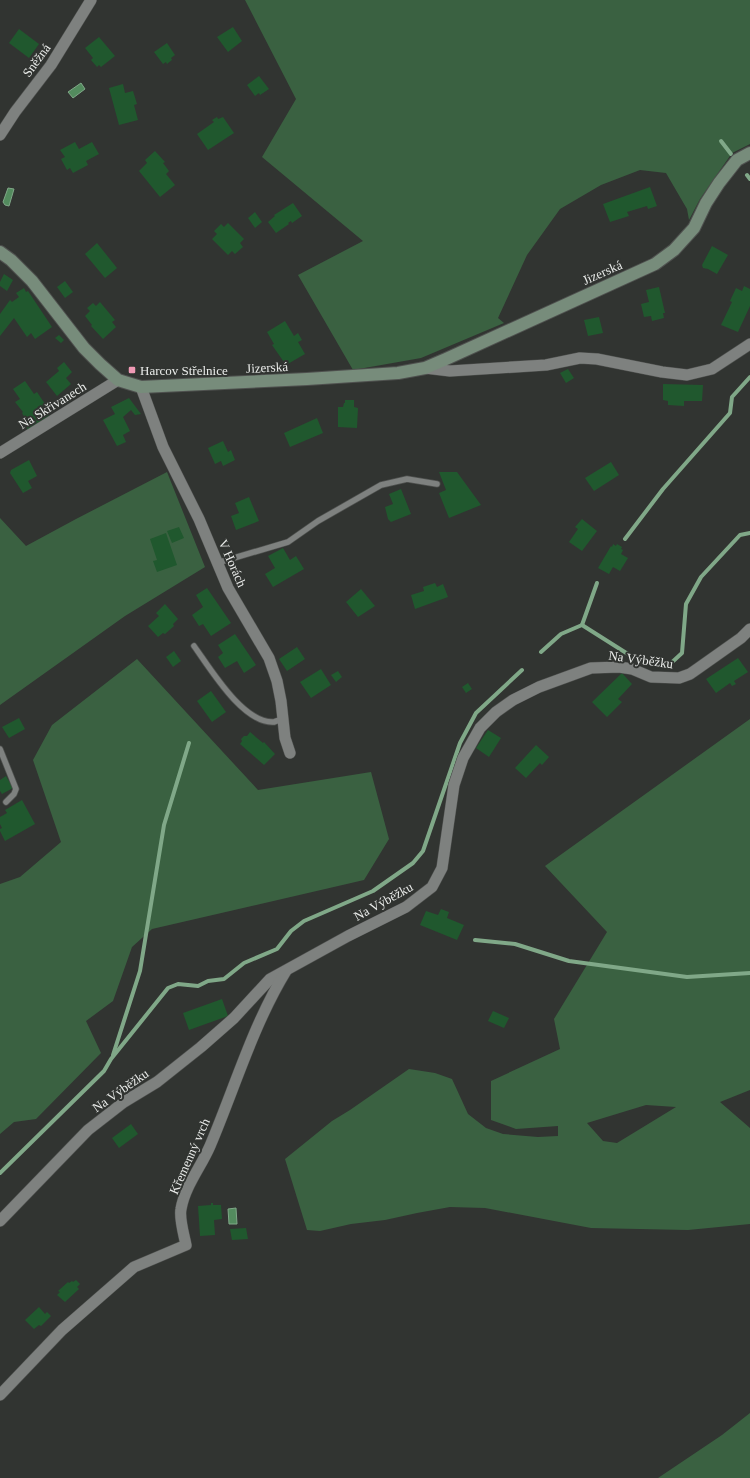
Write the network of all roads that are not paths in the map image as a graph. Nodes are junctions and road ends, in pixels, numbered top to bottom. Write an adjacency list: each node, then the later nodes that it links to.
1 (91, 0): 2 (street, Sněžná)
2 (0, 135)
3 (750, 153): 6 (street, Jizerská)
4 (0, 252): 7 (street, Jizerská)
5 (750, 344): 6 (street, Jizerská)
6 (425, 368): 8 (street, Jizerská)
7 (118, 380): 8 (street, Jizerská); 9 (street, Na Skřivanech)
8 (141, 386): 11 (street, V Horách)
9 (0, 453)
10 (438, 484): 11 (lane)
11 (216, 564): 14 (street, V Horách)
12 (750, 629): 18 (street, Na Výběžku)
13 (194, 646): 14 (lane)
14 (283, 719): 16 (street, V Horách)
15 (0, 750): 17 (lane)
16 (290, 752)
17 (6, 802)
18 (287, 970): 19 (street, Na Výběžku); 20 (street, Křemenný vrch)
19 (0, 1221)
20 (0, 1394)

